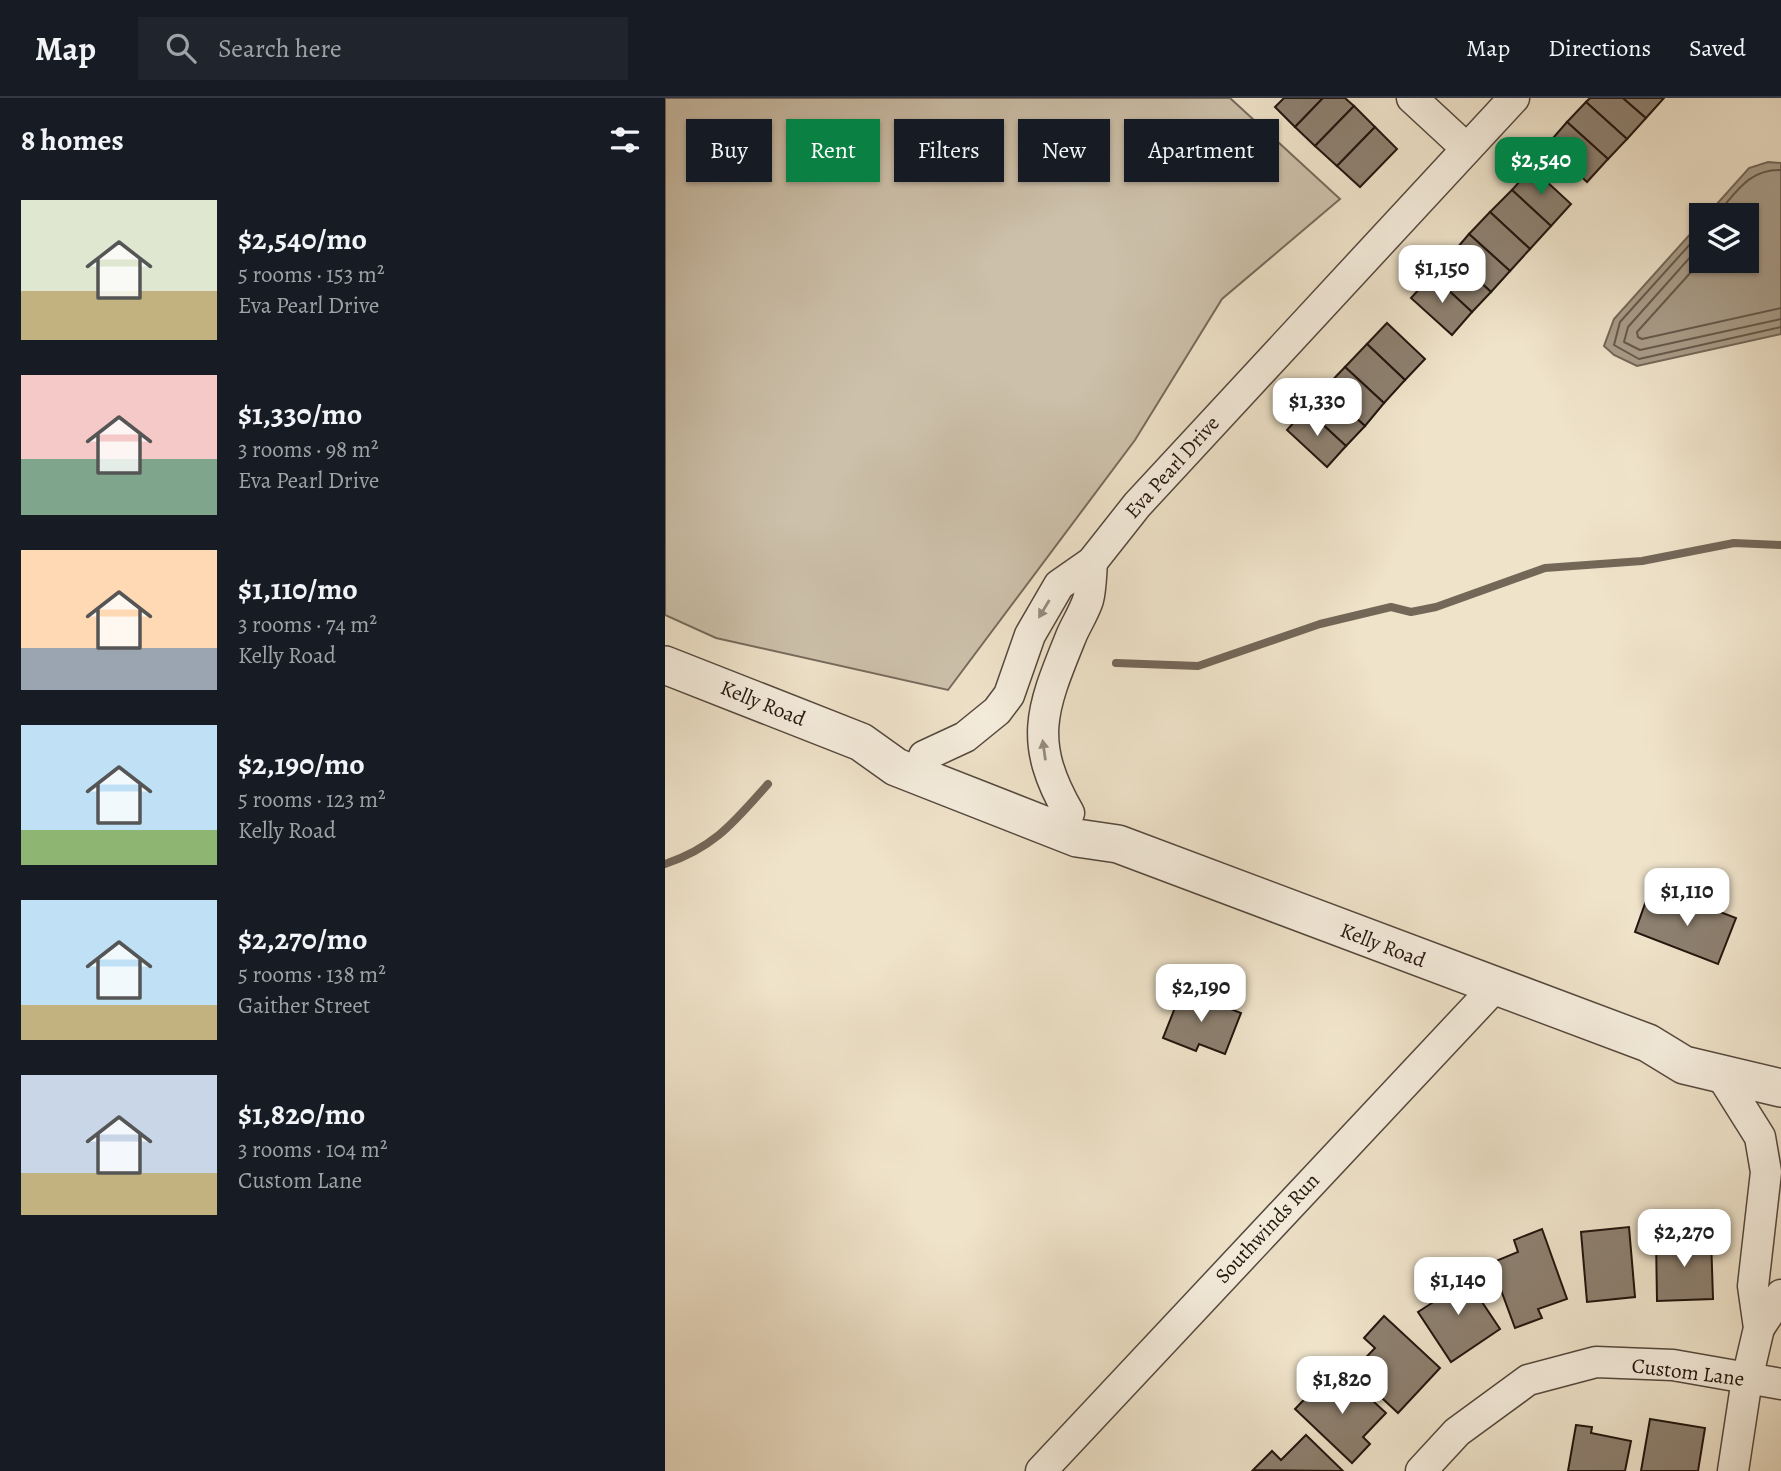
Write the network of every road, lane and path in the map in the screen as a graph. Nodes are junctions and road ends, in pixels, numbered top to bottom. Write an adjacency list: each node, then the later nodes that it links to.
1 (1412, 98): 3 (street)
2 (1514, 98): 3 (street, Eva Pearl Drive)
3 (1466, 148): 4 (street, Eva Pearl Drive)
4 (1092, 562): 7 (street, Eva Pearl Drive, one-way to 7); 8 (street, one-way to 4)
5 (665, 665): 6 (street, Kelly Road)
6 (861, 742): 7 (street, Kelly Road); 9 (street, Kelly Road)
7 (924, 756): 8 (street, Kelly Road)
8 (1069, 813): 9 (street, Kelly Road)
9 (1118, 844): 10 (street, Kelly Road)
10 (1495, 987): 11 (street, Kelly Road); 19 (street, Southwinds Run)
11 (1648, 1043): 12 (street, Kelly Road); 13 (street, Kelly Road)
12 (1781, 1066)
13 (1721, 1075): 14 (street, Kelly Road); 16 (street)
14 (1781, 1088)
15 (1781, 1295): 16 (street)
16 (1759, 1328): 17 (street)
17 (1747, 1379): 18 (street, Custom Lane); 20 (street, Custom Lane); 21 (street)
18 (1781, 1384)
19 (1041, 1471)
20 (1420, 1471)
21 (1733, 1471)

